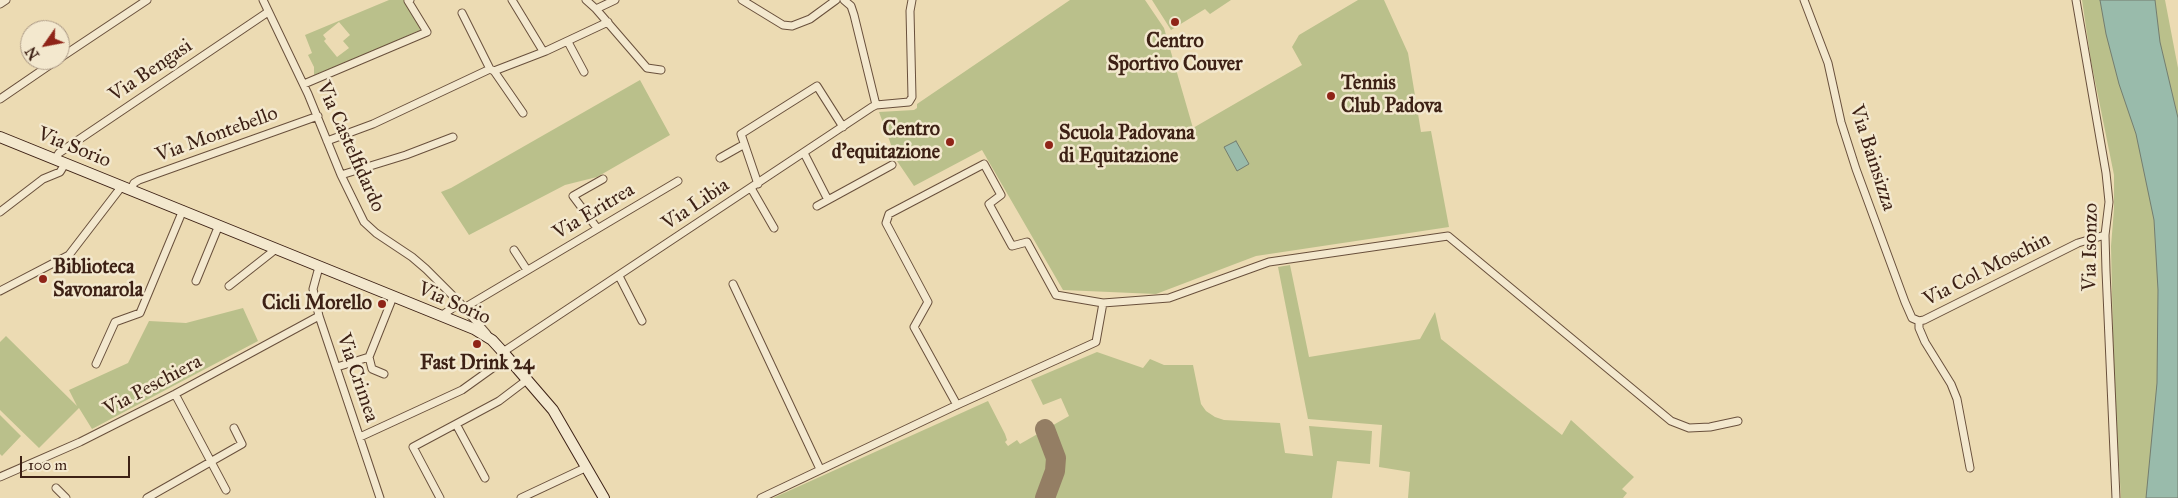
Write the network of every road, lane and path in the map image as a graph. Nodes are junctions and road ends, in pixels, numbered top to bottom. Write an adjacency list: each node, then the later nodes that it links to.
1 (6, 0): 14 (street)
2 (147, 0): 21 (street)
3 (262, 0): 16 (street, Via Castelfidardo)
4 (408, 0): 26 (street)
5 (512, 0): 20 (street)
6 (586, 0): 15 (street)
7 (615, 0): 15 (street)
8 (742, 0): 9 (street)
9 (836, 0)
10 (844, 0): 28 (street)
11 (912, 0): 28 (street, Via Libia)
12 (1804, 0): 69 (street, Via Bainsizza)
13 (2076, 0): 53 (street, Via Isonzo)
14 (0, 4)
15 (596, 9): 18 (street)
16 (268, 12): 26 (street, Via Castelfidardo); 38 (street, Via Bengasi)
17 (462, 13): 23 (street)
18 (608, 22): 19 (street); 24 (street)
19 (568, 42): 20 (street); 25 (street)
20 (543, 51): 23 (street)
21 (70, 52)
22 (42, 70): 27 (street)
23 (492, 70): 29 (street); 34 (street)
24 (661, 70)
25 (584, 72)
26 (304, 84): 30 (street, Via Castelfidardo)
27 (0, 98)
28 (876, 105): 31 (street, Via Libia)
29 (523, 113)
30 (318, 116): 34 (street, Via Castelfidardo); 45 (street, Via Montebello)
31 (843, 127): 35 (street); 36 (street, Via Libia)
32 (453, 137): 41 (street)
33 (0, 138): 38 (main road, Via Sorio)
34 (328, 142): 41 (street, Via Castelfidardo)
35 (743, 145): 37 (street); 44 (street)
36 (804, 152): 44 (street, Via Libia); 46 (street)
37 (720, 158)
38 (55, 159): 39 (main road, Via Sorio)
39 (65, 164): 45 (main road, Via Sorio); 49 (street)
40 (892, 165): 46 (street)
41 (342, 175): 65 (street, Via Castelfidardo)
42 (603, 179): 51 (street)
43 (678, 181): 51 (street, Via Eritrea)
44 (755, 186): 52 (street); 58 (street, Via Libia)
45 (126, 188): 48 (main road, Via Sorio); 62 (street, Via Montebello)
46 (828, 200): 47 (street)
47 (817, 206)
48 (183, 210): 50 (main road, Via Sorio); 73 (street)
49 (0, 212)
50 (219, 225): 54 (main road, Via Sorio); 59 (street)
51 (597, 228): 57 (street, Via Eritrea)
52 (774, 228)
53 (2105, 235): 69 (street, Via Col Moschin); 98 (street, Via Isonzo)
54 (276, 249): 56 (main road, Via Sorio); 61 (street)
55 (514, 250): 57 (street)
56 (319, 267): 63 (main road, Via Sorio); 66 (street, Via Crimea)
57 (526, 270): 65 (street, Via Eritrea)
58 (619, 276): 68 (street); 71 (street, Via Libia)
59 (196, 281)
60 (733, 284): 86 (street)
61 (229, 286)
62 (0, 291)
63 (393, 297): 67 (main road, Via Sorio); 72 (street)
64 (1103, 303): 78 (street); 78 (street); 79 (street)
65 (462, 306): 67 (street); 70 (street, Via Castelfidardo)
66 (319, 316): 74 (street, Via Crimea); 77 (street, Via Peschiera)
67 (441, 316): 70 (main road, Via Sorio)
68 (642, 321)
69 (1918, 321): 85 (street, Via Col Moschin)
70 (492, 340): 71 (main road, Via Sorio)
71 (505, 354): 76 (main road, Via Sorio); 82 (street, Via Libia)
72 (369, 357): 74 (street); 75 (street)
73 (96, 364)
74 (337, 367): 82 (street, Via Crimea)
75 (384, 374)
76 (528, 379): 80 (street); 84 (main road, Via Sorio)
77 (175, 394): 83 (street); 87 (street, Via Peschiera)
78 (957, 405): 86 (street)
79 (1738, 421)
80 (456, 424): 88 (street); 94 (street)
81 (234, 428): 83 (street)
82 (360, 437): 93 (street, Via Crimea)
83 (210, 461): 90 (street); 92 (street)
84 (586, 467): 95 (street); 96 (main road, Via Sorio)
85 (1970, 468)
86 (820, 469): 97 (street)
87 (0, 477)
88 (485, 478)
89 (56, 488): 91 (street)
90 (226, 490)
91 (66, 498)
92 (147, 498)
93 (380, 498)
94 (440, 498)
95 (521, 498)
96 (604, 498)
97 (761, 498)
98 (2116, 498)

